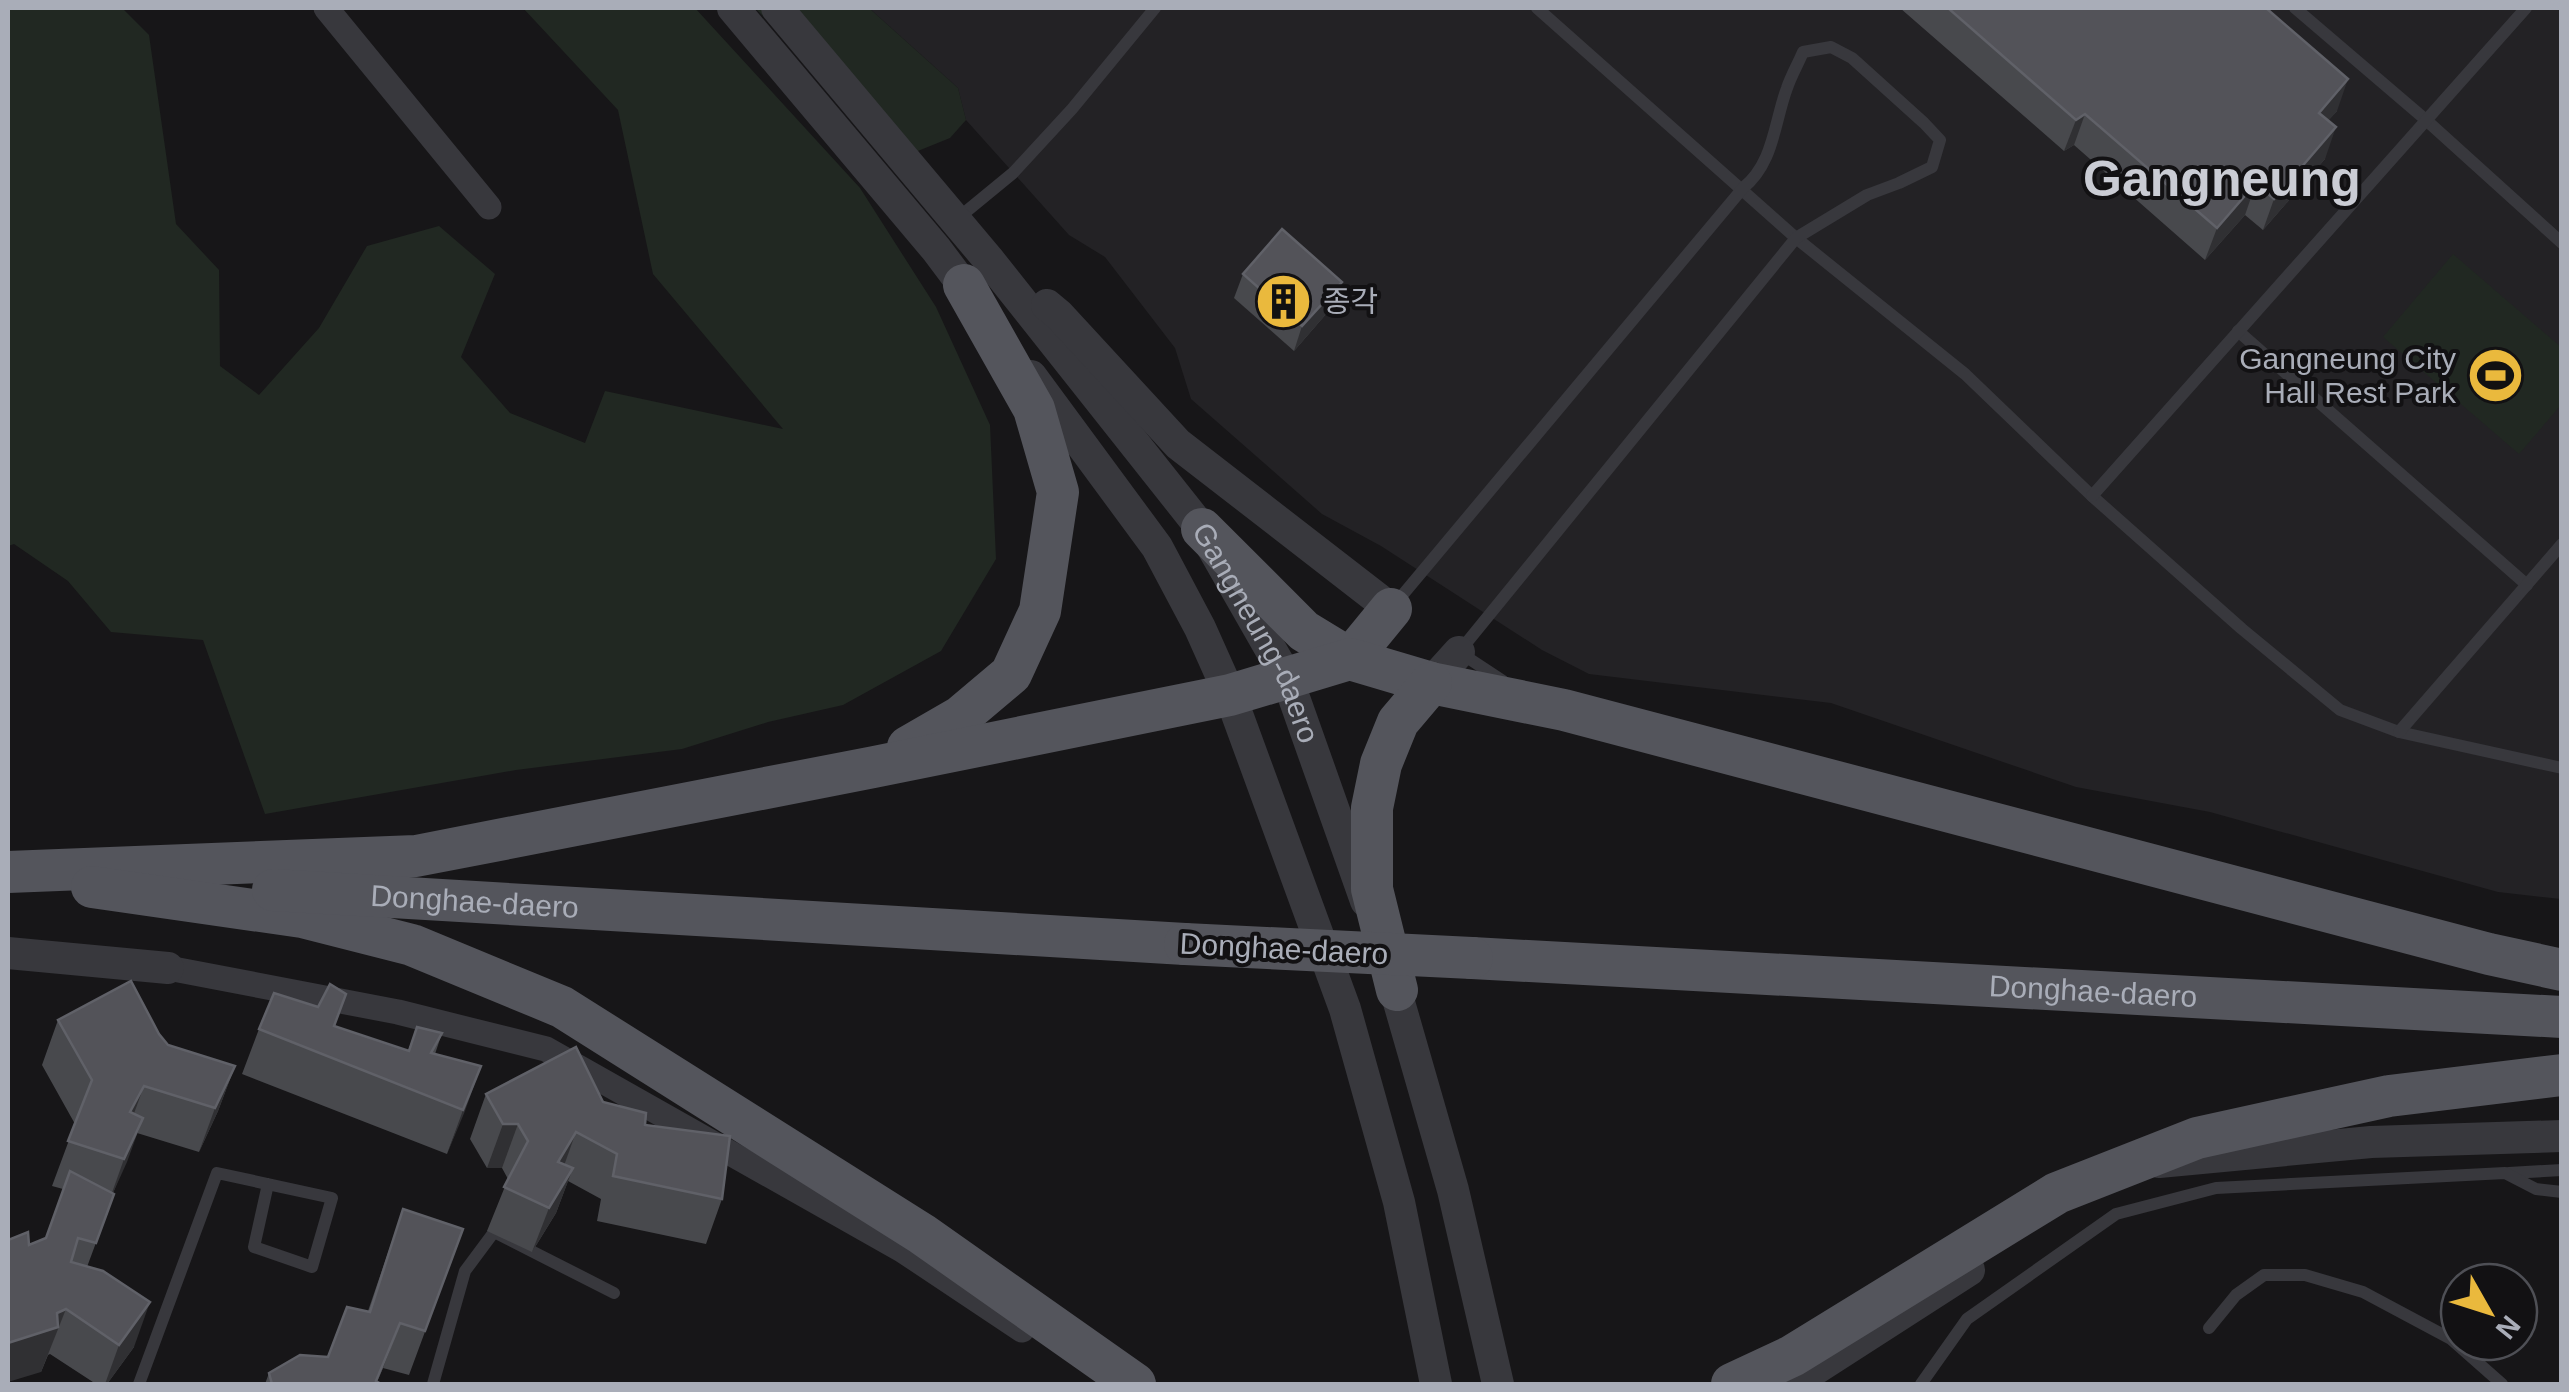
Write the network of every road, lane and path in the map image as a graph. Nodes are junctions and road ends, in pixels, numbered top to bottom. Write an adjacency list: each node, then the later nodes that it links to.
1 (326, 8): 10 (street)
2 (733, 8): 14 (street, Gangneung-daero)
3 (777, 8): 11 (street, Gangneung-daero)
4 (1155, 8): 11 (lane)
5 (1537, 8): 9 (lane)
6 (2295, 8): 8 (lane)
7 (2526, 8): 8 (lane)
8 (2426, 120): 13 (lane); 15 (lane)
9 (1743, 188): 12 (lane); 12 (lane); 20 (lane)
10 (489, 208)
11 (956, 220): 14 (street, Gangneung-daero)
12 (1796, 238): 16 (lane); 22 (lane)
13 (2562, 243)
14 (976, 272): 17 (street, Gangneung-daero); 20 (street); 24 (street, Gangneung-daero); 26 (main road)
15 (2238, 331): 16 (lane); 19 (lane)
16 (2092, 496): 25 (lane)
17 (1202, 529): 21 (main road); 23 (street, Gangneung-daero)
18 (2562, 544): 19 (lane)
19 (2527, 584): 25 (lane)
20 (1390, 610): 21 (main road)
21 (1350, 659): 22 (main road); 23 (main road)
22 (1445, 668): 31 (main road); 32 (main road)
23 (1287, 678): 24 (main road); 32 (street, Gangneung-daero)
24 (1230, 694): 26 (main road); 49 (street, Gangneung-daero)
25 (2400, 732): 27 (lane)
26 (874, 767): 28 (main road)
27 (2562, 768)
28 (9, 874): 33 (main road, Donghae-daero, bridge); 48 (main road)
29 (8, 953): 30 (street)
30 (168, 968): 47 (street)
31 (2562, 970)
32 (1397, 990): 50 (street, Gangneung-daero)
33 (2562, 1016)
34 (2562, 1075): 41 (main road)
35 (2562, 1136): 38 (street)
36 (2562, 1170): 37 (lane)
37 (2505, 1173): 40 (lane); 53 (lane)
38 (2123, 1176): 41 (street); 44 (street)
39 (268, 1184): 39 (lane); 45 (lane)
40 (2562, 1192)
41 (2056, 1193): 44 (main road)
42 (614, 1293): 46 (lane)
43 (2209, 1328): 54 (lane)
44 (1792, 1370): 51 (main road); 52 (main road)
45 (138, 1384)
46 (433, 1384)
47 (1106, 1384)
48 (1135, 1384)
49 (1436, 1384)
50 (1498, 1384)
51 (1732, 1384)
52 (1751, 1384)
53 (1921, 1384)
54 (2502, 1384)

